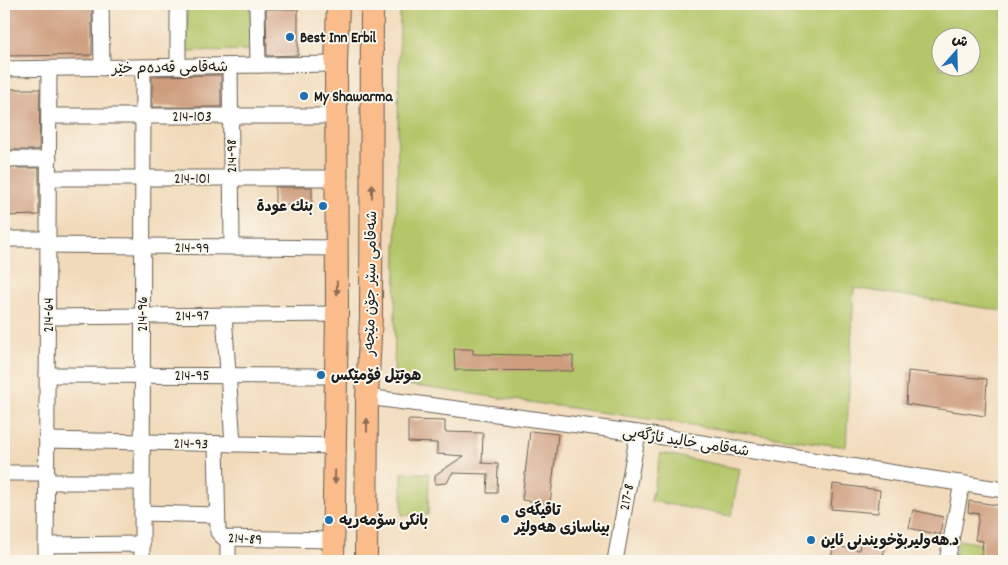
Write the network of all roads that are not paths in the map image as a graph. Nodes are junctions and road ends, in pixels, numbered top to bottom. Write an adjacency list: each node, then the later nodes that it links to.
1 (101, 4): 12 (street)
2 (178, 4): 8 (street)
3 (257, 4): 7 (street)
4 (338, 4): 6 (highway)
5 (372, 4): 37 (highway, شەقامی سێر جۆن مێجەر, one-way to 5)
6 (336, 64): 7 (street, شەقامی قەدەم خێر); 17 (highway)
7 (258, 65): 9 (street, شەقامی قەدەم خێر)
8 (178, 66): 9 (street, شەقامی قەدەم خێر); 10 (street, شەقامی قەدەم خێر)
9 (230, 66): 16 (street, 214-98)
10 (143, 67): 12 (street, شەقامی قەدەم خێر); 15 (street, 214-96)
11 (49, 68): 12 (street, شەقامی قەدەم خێر); 13 (street, شەقامی قەدەم خێر); 14 (street, 214-64)
12 (102, 68)
13 (4, 69)
14 (49, 116): 15 (street, 214-103); 19 (street, 214-64)
15 (143, 116): 16 (street, 214-103); 21 (street, 214-96)
16 (231, 116): 17 (street, 214-103); 22 (street, 214-98)
17 (336, 116): 23 (highway)
18 (4, 159): 19 (street)
19 (49, 159): 20 (street, 214-64)
20 (49, 178): 21 (street, 214-101); 25 (street, 214-64)
21 (142, 178): 22 (street, 214-101); 26 (street, 214-96)
22 (232, 178): 23 (street, 214-101); 27 (street, 214-98)
23 (336, 178): 28 (highway)
24 (4, 239): 25 (street, 214-99)
25 (48, 242): 26 (street, 214-99); 32 (street, 214-64)
26 (142, 246): 27 (street, 214-99); 31 (street, 214-96)
27 (232, 247): 28 (street, 214-99)
28 (336, 248): 29 (highway, one-way to 29)
29 (337, 314): 30 (street, 214-97); 36 (highway)
30 (224, 315): 31 (street, 214-97); 35 (street)
31 (142, 316): 32 (street, 214-97); 34 (street, 214-96)
32 (48, 317): 33 (street, 214-64)
33 (47, 375): 34 (street, 214-95); 39 (street, 214-64)
34 (142, 375): 35 (street, 214-95); 40 (street, 214-96)
35 (228, 376): 36 (street, 214-95); 42 (street)
36 (336, 376): 43 (highway)
37 (367, 397): 38 (street, شەقامی خالید ئاژگەیی); 58 (highway, شەقامی سێر جۆن مێجەر, one-way to 37)
38 (638, 433): 47 (street, شەقامی خالید ئاژگەیی); 59 (street, 217-8)
39 (47, 440): 40 (street, 214-93); 45 (street, 214-64)
40 (142, 442): 41 (street, 214-93); 46 (street, 214-96)
41 (216, 444): 42 (street, 214-93); 50 (street, 214-89)
42 (233, 444): 43 (street, 214-93)
43 (336, 446): 54 (highway, one-way to 54)
44 (4, 473): 45 (street)
45 (47, 477): 46 (street); 52 (street, 214-64)
46 (142, 482): 49 (street, 214-96)
47 (962, 483): 48 (street, شەقامی خالید ئاژگەیی); 60 (street)
48 (1004, 490)
49 (142, 513): 50 (street); 53 (street, 214-96)
50 (217, 515): 51 (street, 214-89)
51 (228, 538): 54 (street, 214-89); 57 (street)
52 (46, 544): 53 (street); 55 (street, 214-64)
53 (142, 544): 56 (street, 214-96)
54 (333, 550)
55 (46, 561)
56 (142, 561)
57 (228, 561)
58 (366, 561)
59 (615, 561)
60 (947, 561)

